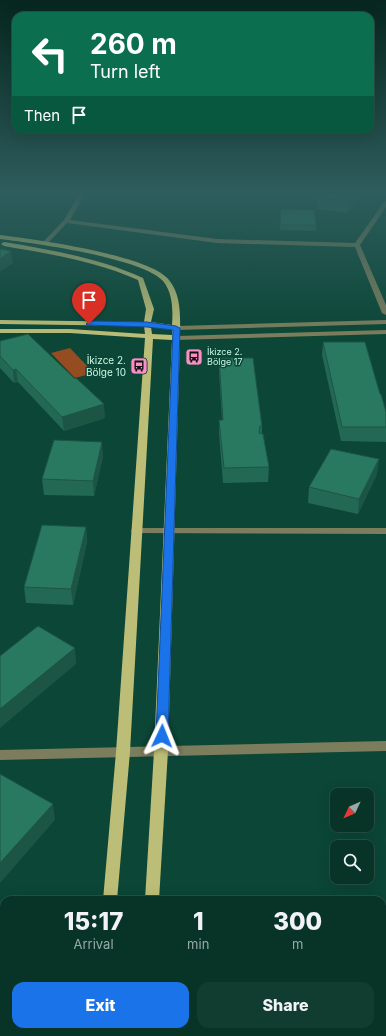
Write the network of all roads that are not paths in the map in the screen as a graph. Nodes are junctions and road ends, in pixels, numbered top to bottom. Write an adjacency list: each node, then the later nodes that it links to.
1 (25, 240): 6 (main road)
2 (48, 240): 6 (street)
3 (211, 240): 7 (street)
4 (360, 240): 7 (street)
5 (0, 243): 11 (main road)
6 (45, 243): 14 (main road)
7 (356, 246): 8 (street)
8 (386, 313)
9 (0, 322): 11 (main road)
10 (386, 322): 14 (street)
11 (147, 324): 14 (main road); 15 (main road)
12 (0, 331): 15 (main road)
13 (386, 332): 14 (street)
14 (176, 333): 15 (main road); 17 (main road)
15 (149, 337): 16 (main road)
16 (136, 531): 17 (street); 21 (main road)
17 (169, 531): 18 (street); 20 (main road)
18 (386, 531)
19 (386, 746): 20 (street)
20 (161, 751): 21 (street); 24 (main road)
21 (123, 752): 22 (street); 23 (main road)
22 (0, 755)
23 (110, 896)
24 (152, 896)

